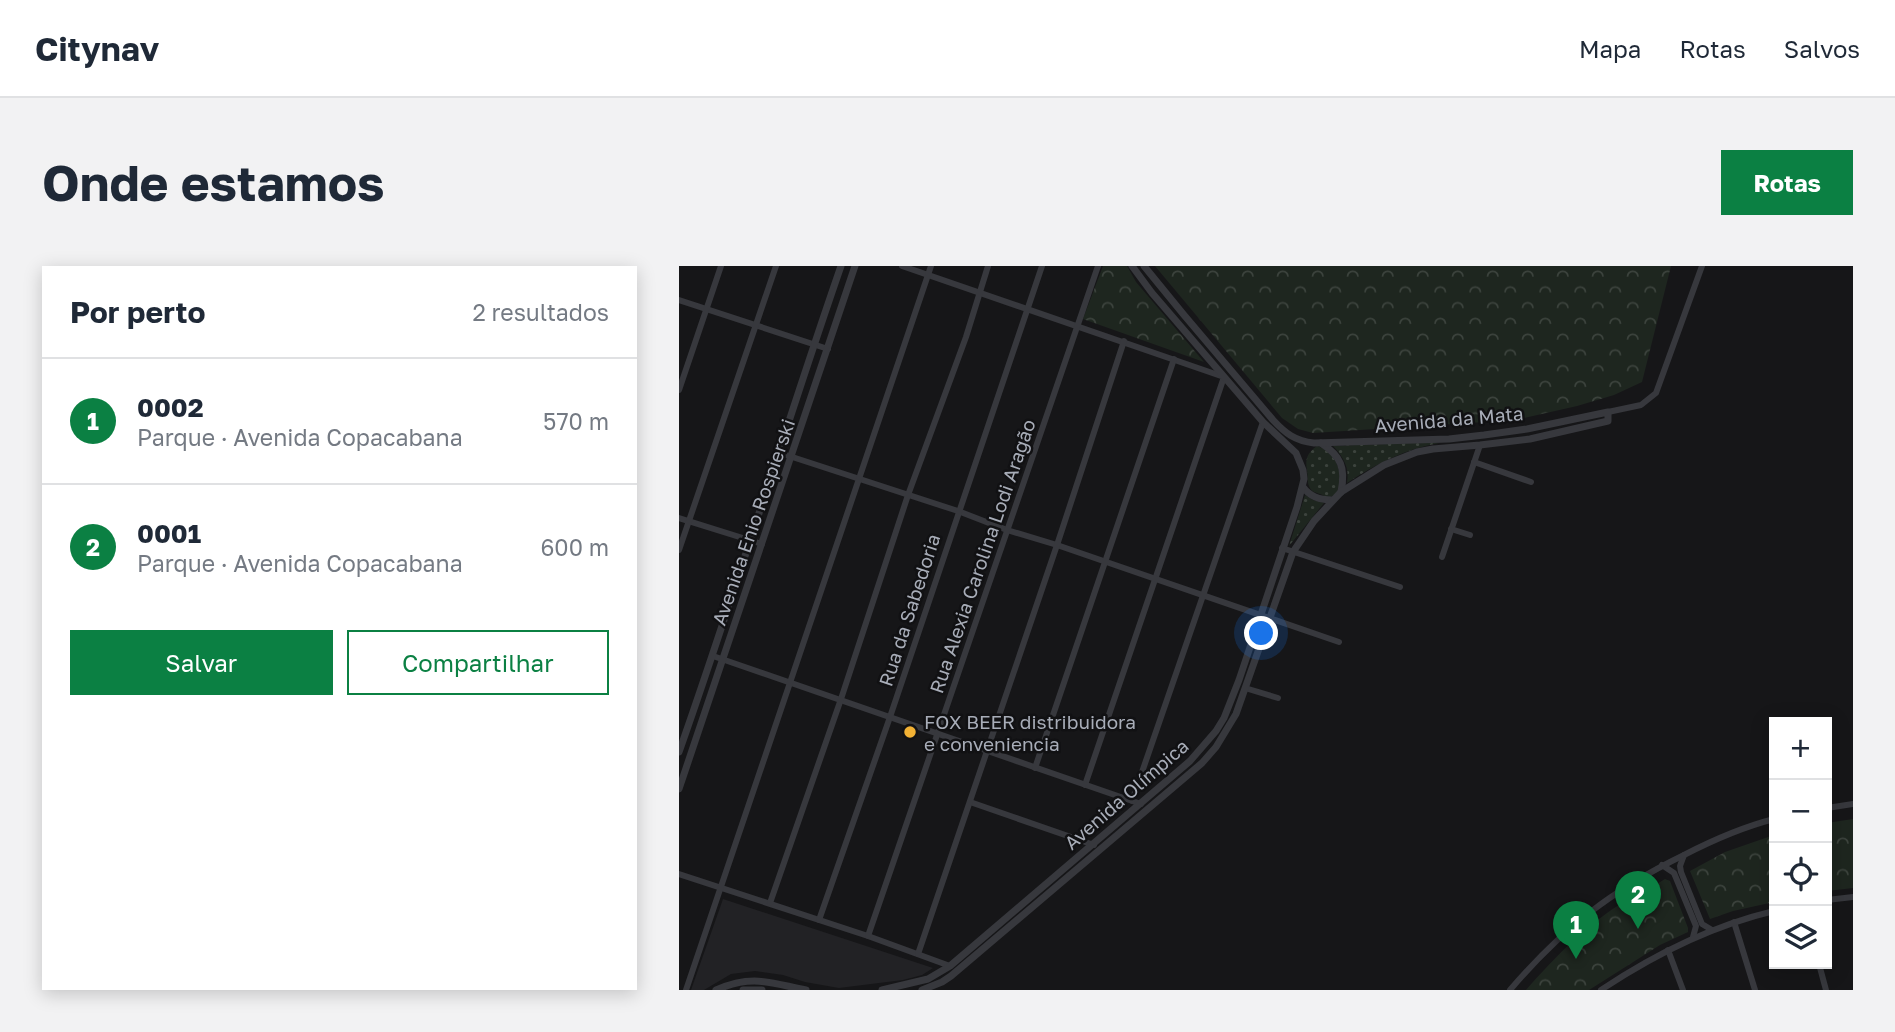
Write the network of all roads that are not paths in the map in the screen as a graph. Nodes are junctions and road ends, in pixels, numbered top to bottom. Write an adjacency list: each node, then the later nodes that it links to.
1 (721, 266): 17 (street)
2 (776, 266): 19 (street)
3 (841, 266): 21 (street, Avenida Enio Rospierski)
4 (855, 266): 22 (street, Avenida Enio Rospierski)
5 (902, 266): 13 (street)
6 (930, 266): 13 (street)
7 (988, 266): 14 (street)
8 (1042, 266): 16 (street, Rua da Sabedoria)
9 (1098, 266): 18 (street, Rua Alexia Carolina Lodi Aragão)
10 (1132, 266): 24 (street)
11 (1144, 266): 28 (street, Avenida da Mata)
12 (1702, 266): 26 (street)
13 (927, 275): 14 (street); 34 (street)
14 (978, 293): 16 (street); 38 (street)
15 (679, 300): 17 (street)
16 (1029, 308): 18 (street); 40 (street, Rua da Sabedoria)
17 (706, 309): 19 (street); 25 (street)
18 (1077, 325): 20 (street); 44 (street, Rua Alexia Carolina Lodi Aragão)
19 (756, 326): 21 (street); 42 (street)
20 (1124, 341): 23 (street); 49 (street)
21 (814, 344): 22 (street); 30 (street, Avenida Enio Rospierski)
22 (828, 349): 32 (street, Avenida Enio Rospierski)
23 (1174, 359): 24 (street); 54 (street)
24 (1224, 379): 27 (street); 55 (street)
25 (679, 390)
26 (1608, 412): 28 (street, Avenida da Mata); 29 (street, Avenida da Mata)
27 (1263, 422): 31 (street); 57 (street)
28 (1317, 442): 31 (street); 37 (street)
29 (1480, 445): 33 (street); 37 (street, Avenida da Mata)
30 (780, 453): 32 (street); 47 (street, Avenida Enio Rospierski)
31 (1303, 454): 36 (street)
32 (792, 457): 34 (street); 48 (street, Avenida Enio Rospierski)
33 (1474, 462): 35 (street); 43 (street)
34 (859, 479): 38 (street); 62 (street)
35 (1531, 482)
36 (1303, 487): 39 (street); 50 (street, Avenida Olímpica)
37 (1341, 492): 39 (street, Avenida da Mata)
38 (908, 495): 40 (street); 65 (street)
39 (1332, 500): 46 (street, Avenida da Mata)
40 (958, 511): 44 (street); 66 (street, Rua da Sabedoria)
41 (679, 517): 42 (street)
42 (688, 521): 47 (street); 51 (street)
43 (1451, 529): 45 (street); 53 (street)
44 (1007, 530): 49 (street); 67 (street, Rua Alexia Carolina Lodi Aragão)
45 (1470, 536)
46 (1300, 540): 52 (street, Avenida Olímpica)
47 (751, 541): 48 (street); 60 (street, Avenida Enio Rospierski)
48 (762, 544): 61 (street, Avenida Enio Rospierski)
49 (1057, 545): 54 (street); 69 (street)
50 (1282, 548): 52 (street); 58 (street, Avenida Olímpica)
51 (679, 550)
52 (1293, 552): 56 (street); 58 (street, Avenida Olímpica)
53 (1442, 557)
54 (1105, 562): 55 (street); 71 (street)
55 (1155, 580): 57 (street); 72 (street)
56 (1399, 587)
57 (1202, 596): 58 (street); 75 (street)
58 (1264, 616): 59 (street); 63 (street, Avenida Olímpica); 75 (street, Avenida Olímpica)
59 (1339, 642)
60 (712, 656): 61 (street); 68 (street, Avenida Enio Rospierski)
61 (723, 659): 62 (street); 73 (street, Avenida Enio Rospierski)
62 (790, 683): 65 (street); 85 (street)
63 (1245, 688): 64 (street); 77 (street, Avenida Olímpica)
64 (1278, 698)
65 (841, 699): 66 (street); 88 (street)
66 (890, 717): 67 (street); 90 (street, Rua da Sabedoria)
67 (938, 734): 69 (street); 93 (street, Rua Alexia Carolina Lodi Aragão)
68 (682, 736): 70 (street, Avenida Enio Rospierski)
69 (986, 751): 71 (street); 74 (street)
70 (679, 752)
71 (1035, 768): 72 (street)
72 (1085, 785): 75 (street)
73 (679, 789)
74 (970, 802): 80 (street); 96 (street)
75 (1136, 803): 77 (street); 80 (street, Avenida Olímpica)
76 (1853, 804): 78 (street)
77 (1150, 807): 81 (street, Avenida Olímpica)
78 (1832, 807)
79 (1769, 821): 82 (street)
80 (1092, 844): 81 (street); 97 (street, Avenida Olímpica)
81 (1101, 849): 106 (street, Avenida Olímpica)
82 (1685, 854): 83 (street); 92 (street)
83 (1662, 865): 94 (street); 107 (street)
84 (679, 874): 85 (street)
85 (720, 887): 88 (street); 100 (street)
86 (1853, 897): 87 (street)
87 (1832, 899)
88 (770, 903): 90 (street)
89 (1769, 912): 91 (street)
90 (819, 920): 93 (street)
91 (1734, 922): 92 (street); 110 (street)
92 (1712, 930): 94 (street)
93 (868, 936): 96 (street)
94 (1693, 937): 95 (street)
95 (1668, 950): 99 (street); 109 (street)
96 (918, 954): 97 (street)
97 (950, 966): 105 (street, Avenida Olímpica)
98 (1820, 969): 111 (street)
99 (1610, 987): 108 (street)
100 (686, 990)
101 (716, 990): 104 (street)
102 (743, 990): 103 (street)
103 (762, 990)
104 (806, 990)
105 (882, 990)
106 (922, 990)
107 (1510, 990)
108 (1601, 990)
109 (1683, 990)
110 (1755, 990)
111 (1826, 990)

